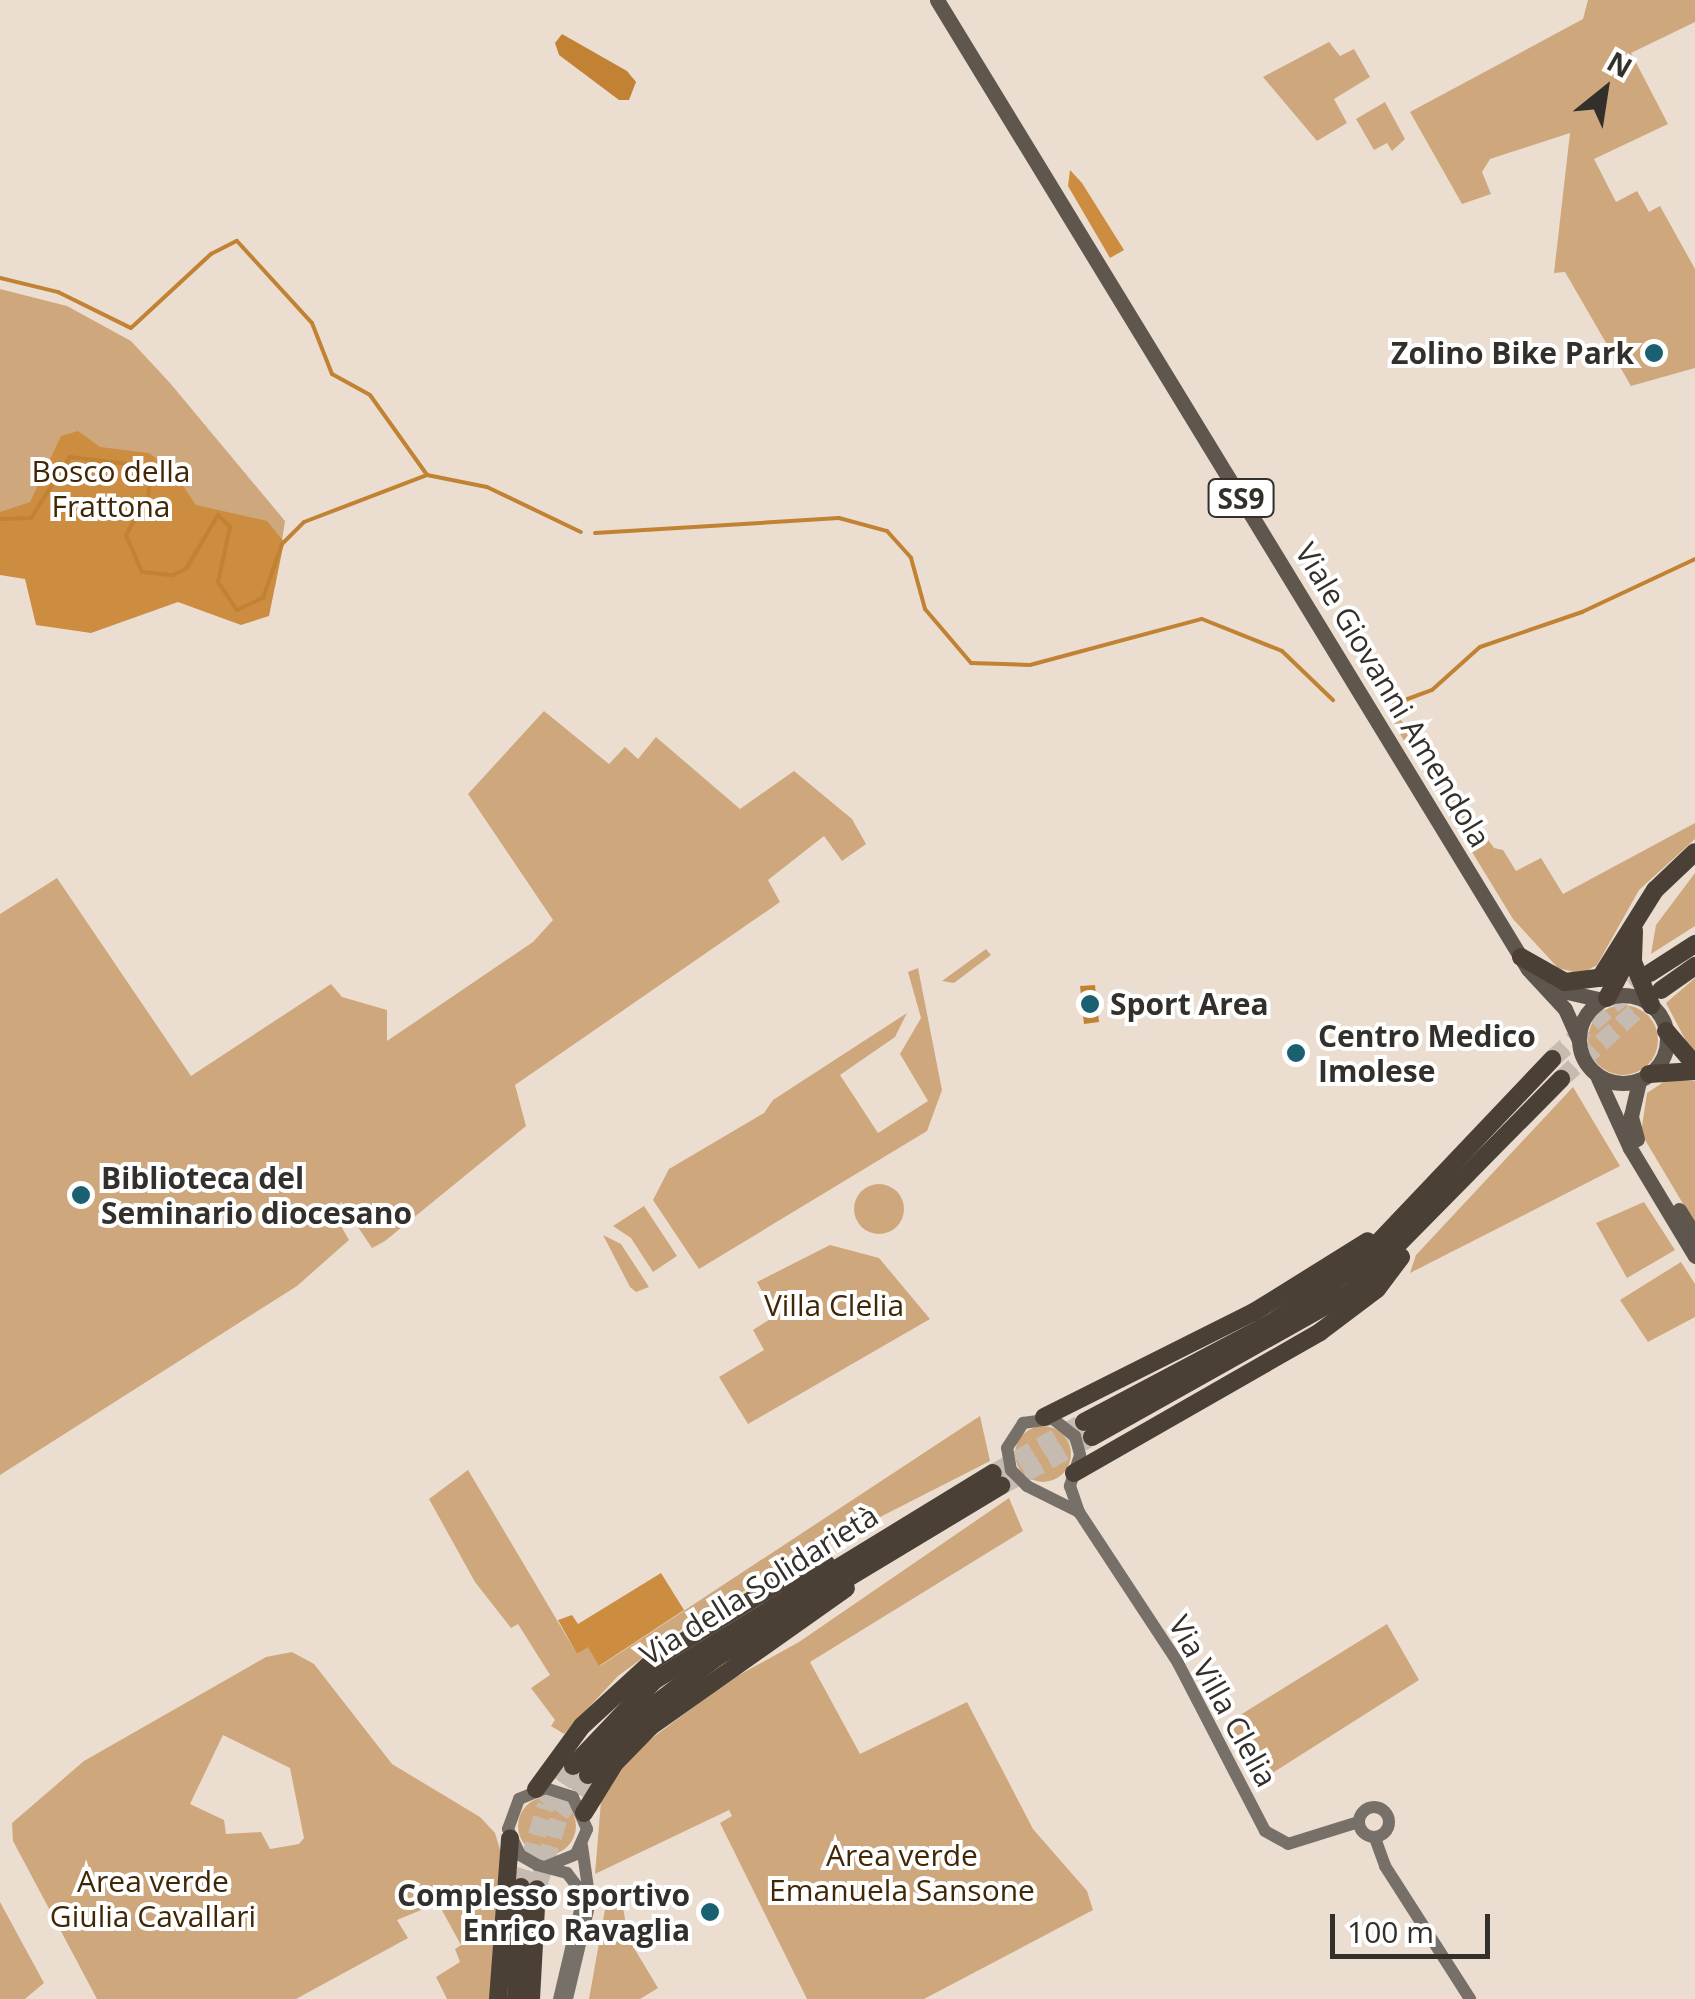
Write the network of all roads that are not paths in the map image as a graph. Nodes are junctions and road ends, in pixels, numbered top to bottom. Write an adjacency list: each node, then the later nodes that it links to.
1 (937, 0): 6 (main road, Viale Giovanni Amendola / SS9)
2 (1695, 852): 3 (highway)
3 (1639, 916): 5 (highway); 6 (highway)
4 (1695, 944): 8 (highway)
5 (1632, 950): 10 (highway); 11 (highway)
6 (1521, 956): 9 (main road, Viale Giovanni Amendola / SS9)
7 (1695, 966): 10 (highway)
8 (1650, 973)
9 (1538, 981): 11 (main road); 13 (main road, Viale Giovanni Amendola / SS9)
10 (1656, 997): 11 (main road); 12 (main road)
11 (1604, 999): 13 (main road)
12 (1666, 1031): 15 (highway); 17 (main road)
13 (1579, 1040): 16 (main road, SS9)
14 (1552, 1060): 19 (highway)
15 (1695, 1068): 17 (highway)
16 (1592, 1071): 17 (main road); 22 (main road, SS9)
17 (1644, 1077): 21 (main road)
18 (1561, 1079): 20 (highway)
19 (1428, 1188): 20 (highway); 23 (highway)
20 (1439, 1207): 24 (highway)
21 (1695, 1236)
22 (1695, 1256)
23 (1044, 1417): 24 (street, Via Villa Clelia); 25 (street, Via Villa Clelia)
24 (1073, 1474): 25 (street); 26 (street, Via Villa Clelia)
25 (1038, 1490): 26 (street, Via Villa Clelia)
26 (1079, 1512): 31 (street, Via Villa Clelia)
27 (914, 1538): 28 (highway, Via della Solidarietà); 28 (highway, Via della Solidarietà); 30 (highway)
28 (860, 1553): 29 (highway)
29 (536, 1789): 30 (street); 32 (street)
30 (584, 1813): 34 (street)
31 (1358, 1822): 33 (street, Via Villa Clelia); 33 (street, Via Villa Clelia)
32 (510, 1838): 35 (street); 36 (highway)
33 (1375, 1838): 41 (street, Via Villa Clelia)
34 (582, 1845): 35 (street); 40 (street)
35 (547, 1866): 39 (street)
36 (498, 1999)
37 (516, 1999): 38 (highway)
38 (531, 1999)
39 (559, 1999)
40 (568, 1999)
41 (1470, 1999)

